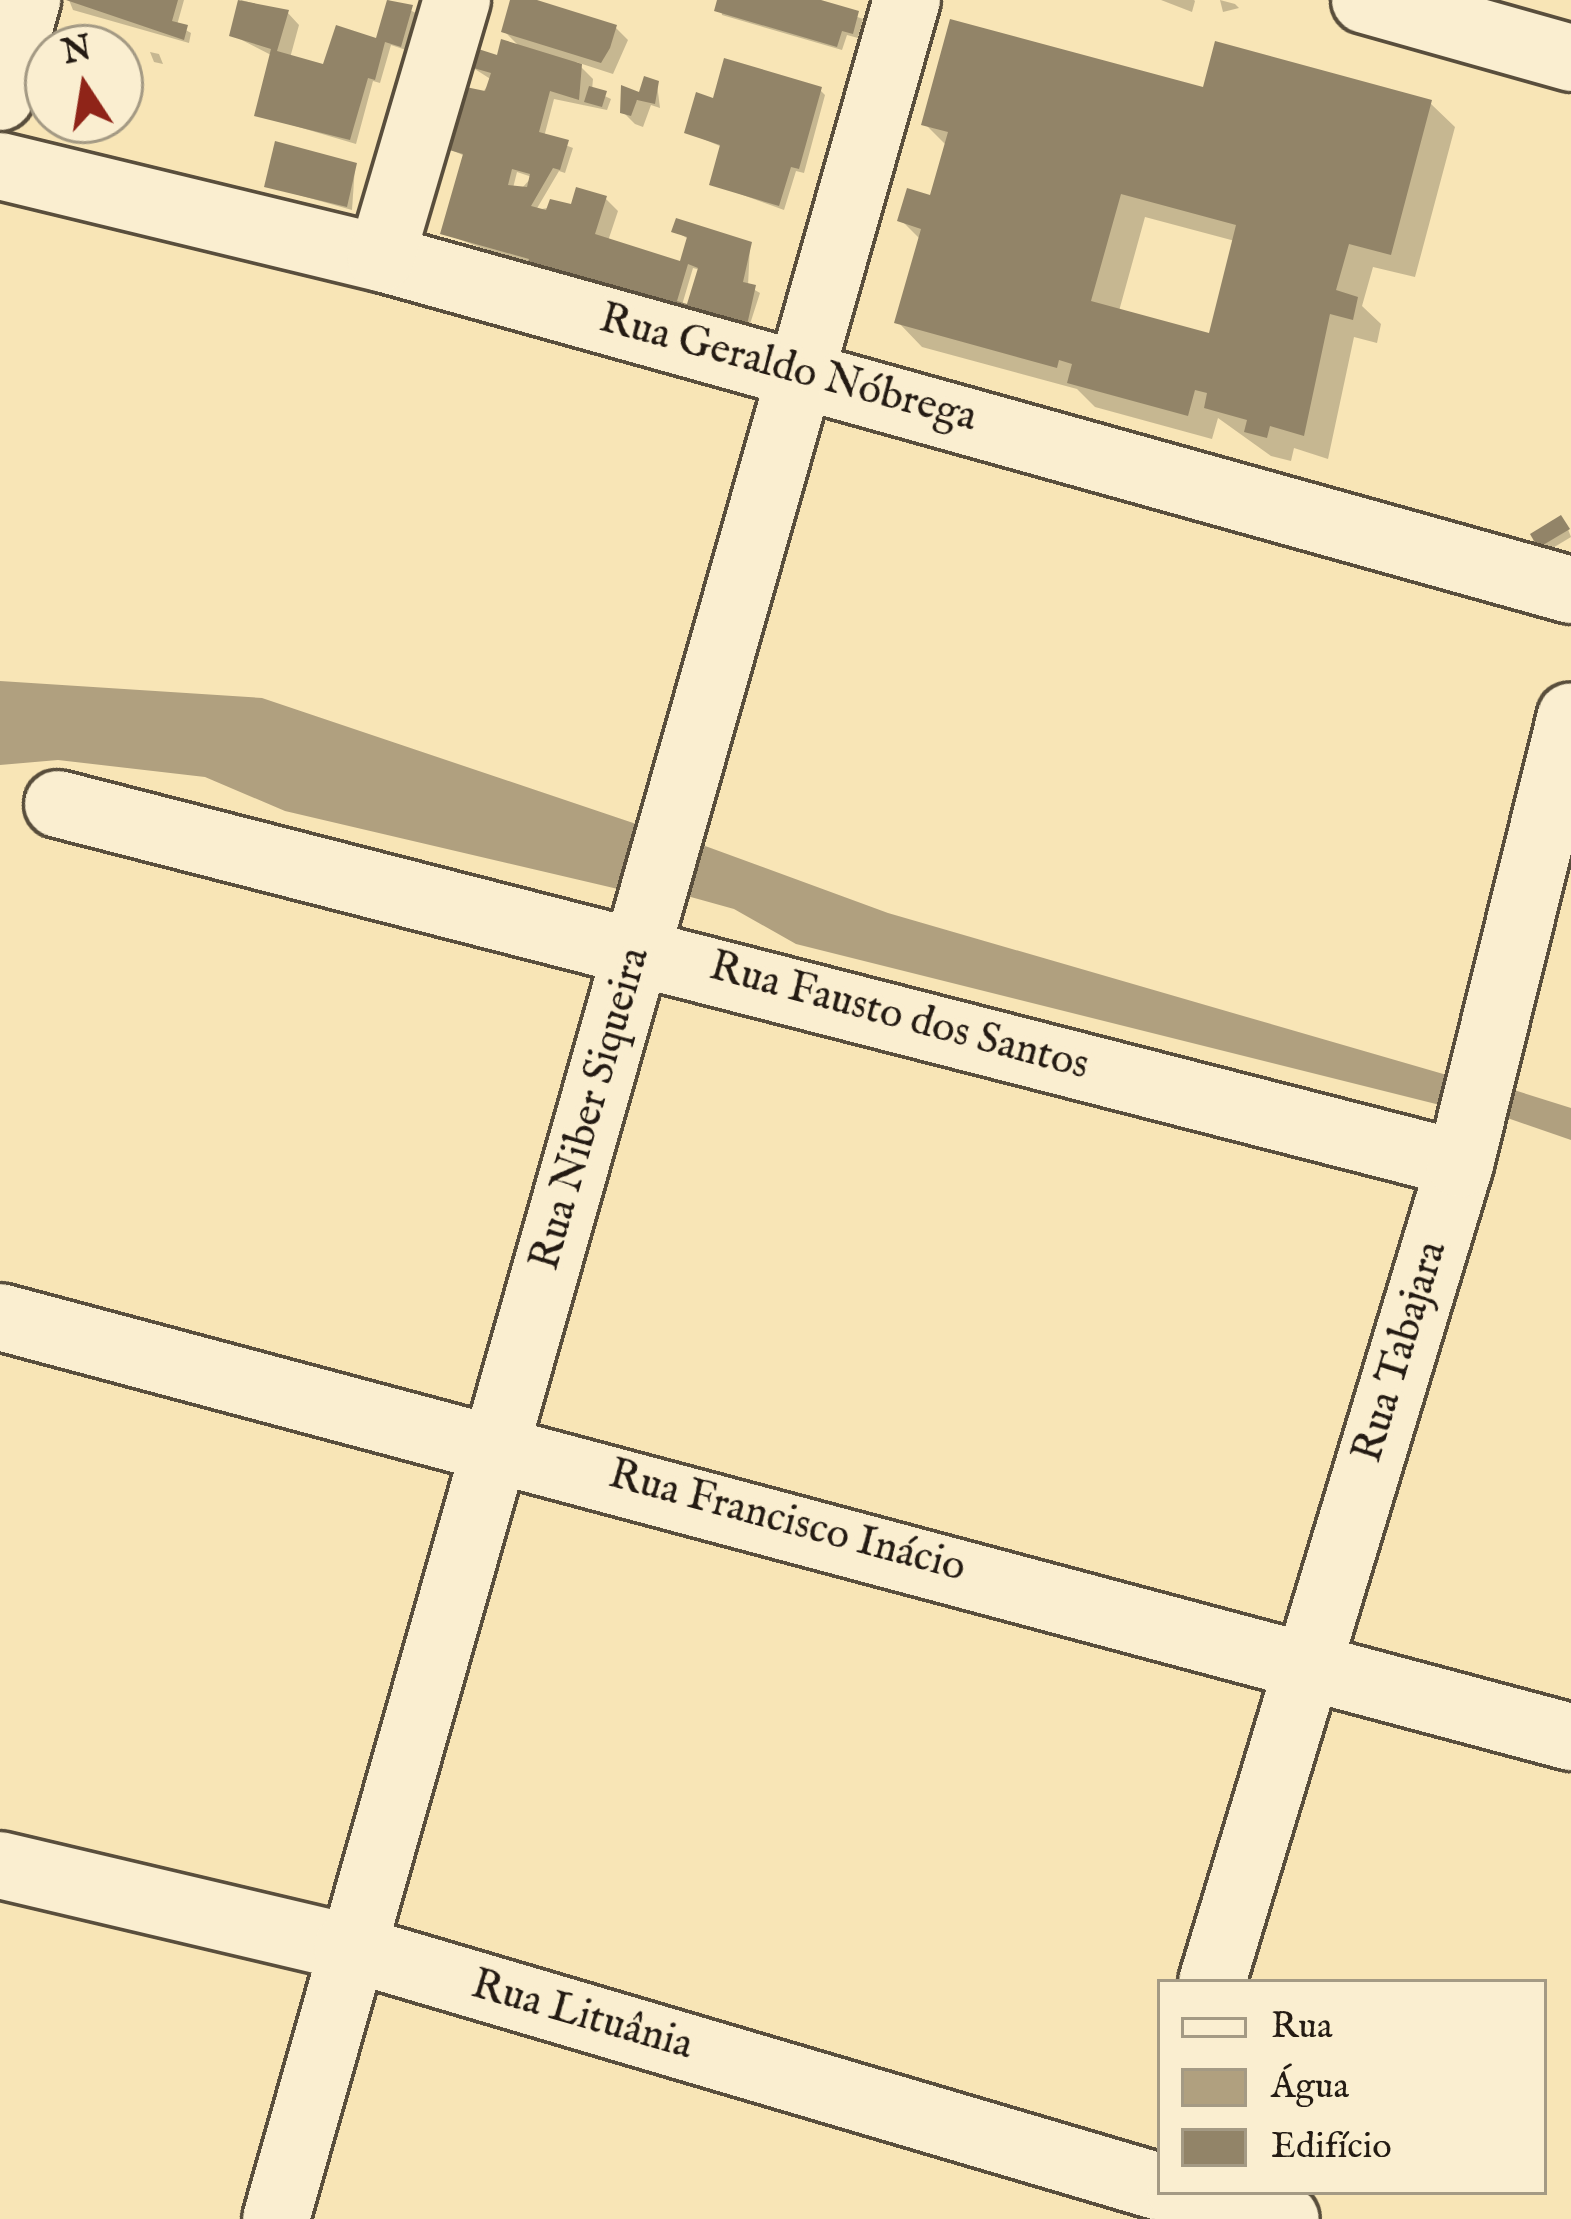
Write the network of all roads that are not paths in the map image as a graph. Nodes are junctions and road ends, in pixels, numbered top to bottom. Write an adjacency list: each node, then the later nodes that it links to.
1 (27, 0): 6 (street)
2 (457, 0): 8 (street)
3 (907, 0): 9 (street, Rua Niber Siqueira)
4 (1365, 0): 5 (street)
5 (1571, 58)
6 (0, 97)
7 (0, 166): 8 (street, Rua Geraldo Nóbrega)
8 (381, 258): 9 (street, Rua Geraldo Nóbrega)
9 (801, 372): 10 (street, Rua Geraldo Nóbrega); 13 (street, Rua Niber Siqueira)
10 (1571, 590)
11 (1571, 717): 14 (street, Rua Tabajara)
12 (58, 804): 13 (street, Rua Fausto dos Santos)
13 (637, 948): 14 (street, Rua Fausto dos Santos); 16 (street, Rua Niber Siqueira)
14 (1460, 1164): 17 (street, Rua Tabajara)
15 (0, 1317): 16 (street, Rua Francisco Inácio)
16 (495, 1444): 17 (street, Rua Francisco Inácio); 20 (street, Rua Niber Siqueira)
17 (1303, 1662): 18 (street, Rua Francisco Inácio); 21 (street, Rua Tabajara)
18 (1571, 1737)
19 (0, 1864): 20 (street, Rua Lituânia)
20 (347, 1947): 22 (street, Rua Lituânia); 24 (street, Rua Niber Siqueira)
21 (1213, 1979)
22 (1157, 2189)
23 (1182, 2195): 25 (street, Rua Lituânia)
24 (276, 2219)
25 (1286, 2219)

